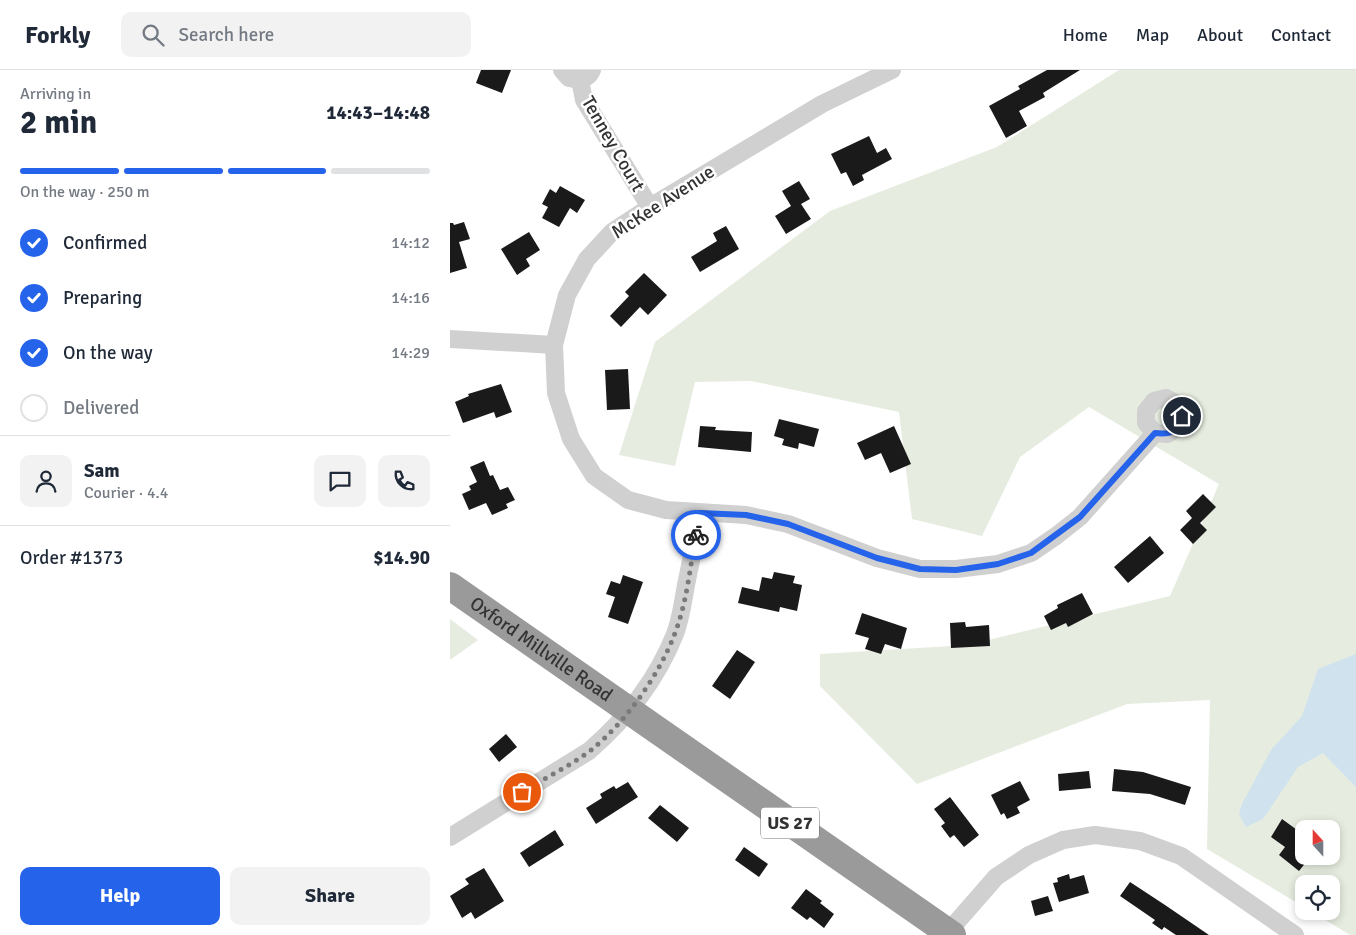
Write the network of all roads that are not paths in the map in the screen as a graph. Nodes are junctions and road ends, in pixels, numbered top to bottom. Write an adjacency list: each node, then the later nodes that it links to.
1 (562, 70): 3 (street, Tenney Court)
2 (892, 70): 4 (street, McKee Avenue)
3 (586, 75): 4 (street, Tenney Court)
4 (650, 207): 6 (street, McKee Avenue)
5 (450, 339): 6 (street)
6 (554, 345): 8 (street, McKee Avenue)
7 (1155, 433): 8 (street, McKee Avenue)
8 (700, 513): 10 (street)
9 (450, 586): 10 (highway, Oxford Millville Road / US 27)
10 (628, 711): 11 (street); 12 (highway, Oxford Millville Road / US 27)
11 (450, 837)
12 (950, 934): 13 (street)
13 (1295, 935)

